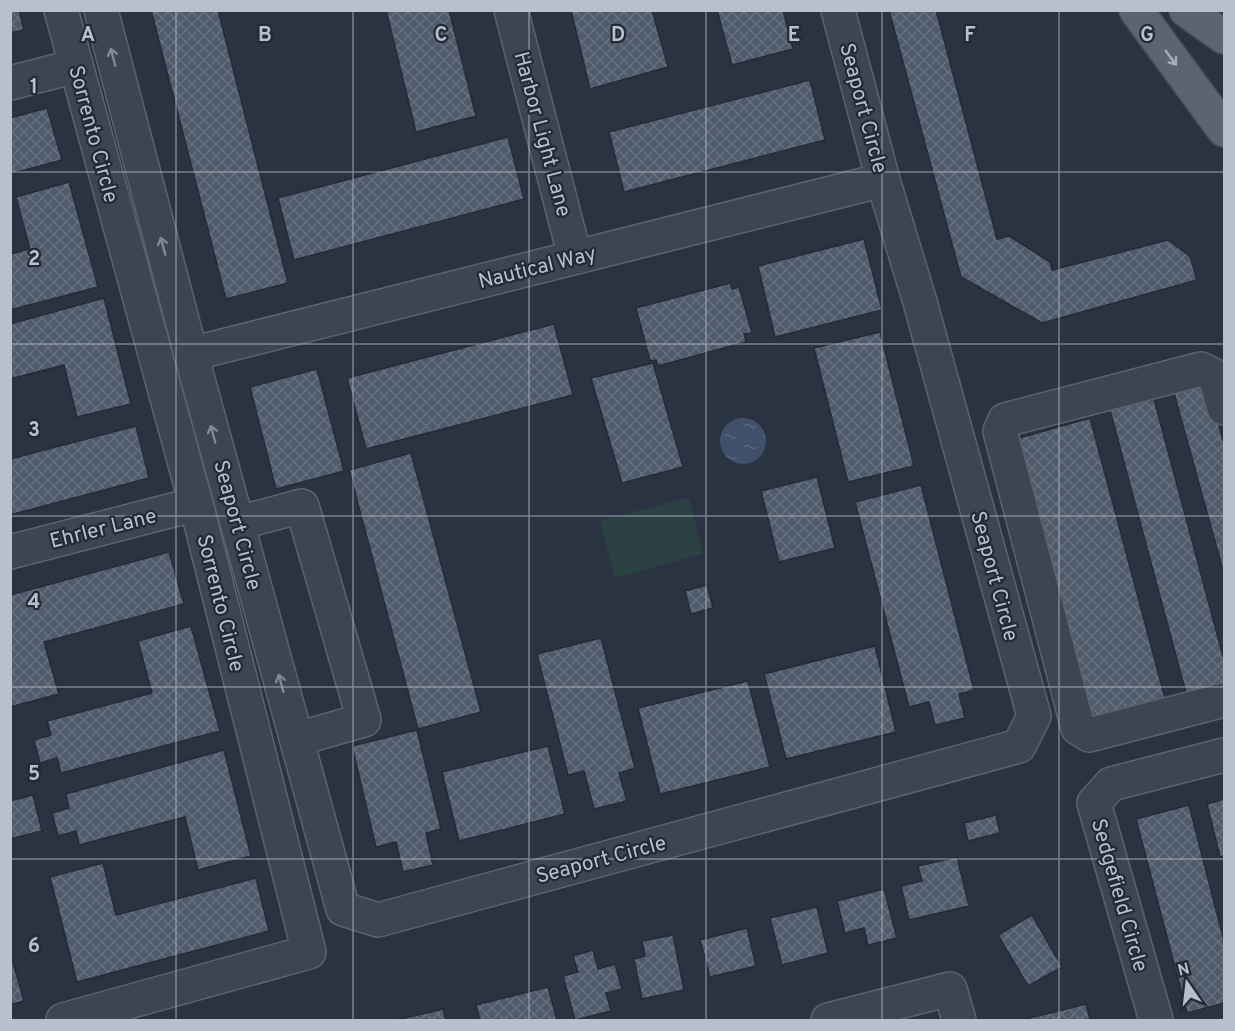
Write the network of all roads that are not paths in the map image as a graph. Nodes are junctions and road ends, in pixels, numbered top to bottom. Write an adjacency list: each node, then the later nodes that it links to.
1 (61, 10): 8 (street, Sorrento Circle)
2 (101, 10): 13 (street, Seaport Circle, one-way to 2)
3 (511, 10): 12 (street, Harbor Light Lane)
4 (838, 10): 11 (street, Seaport Circle)
5 (1136, 10): 10 (main road, one-way to 10)
6 (1186, 10): 7 (main road)
7 (1224, 37)
8 (76, 66): 9 (street); 15 (street, Sorrento Circle)
9 (10, 83)
10 (1224, 130)
11 (883, 180): 12 (street, Nautical Way); 19 (street, Seaport Circle)
12 (576, 257): 13 (street, Nautical Way)
13 (191, 354): 16 (street, Seaport Circle, one-way to 13)
14 (1224, 408): 18 (street)
15 (196, 504): 17 (street, Ehrler Lane); 21 (street, Sorrento Circle)
16 (237, 524): 19 (street, Seaport Circle, one-way to 16); 19 (street)
17 (10, 552)
18 (1224, 700)
19 (297, 739)
20 (1224, 755): 24 (street, Sedgefield Circle)
21 (63, 1020)
22 (828, 1020): 23 (street)
23 (959, 1020)
24 (1156, 1020)

